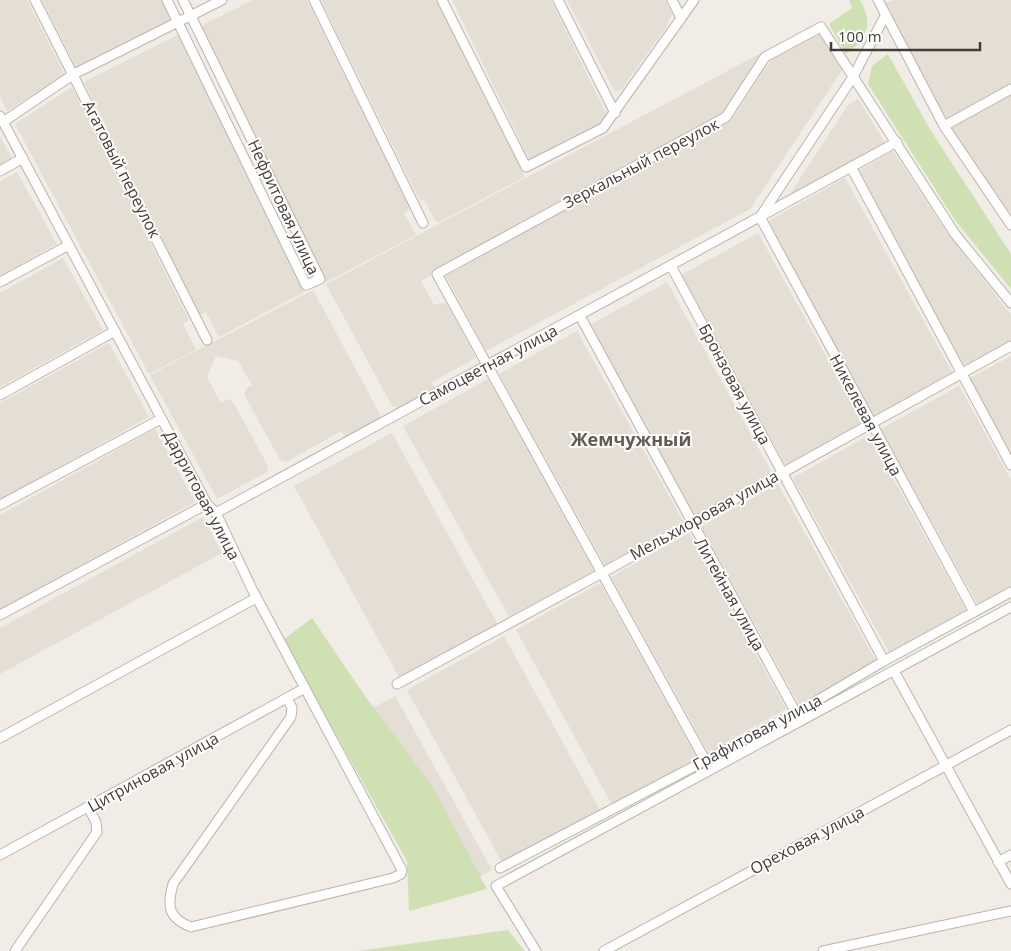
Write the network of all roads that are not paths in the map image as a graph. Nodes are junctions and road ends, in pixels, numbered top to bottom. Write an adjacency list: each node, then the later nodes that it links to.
1 (35, 0): 15 (street, Агатовый переулок)
2 (166, 0): 14 (street, Нефритовая улица)
3 (183, 0): 11 (street, Нефритовая улица)
4 (222, 0): 11 (street)
5 (314, 0): 26 (street)
6 (442, 0): 18 (street)
7 (558, 0): 18 (street)
8 (672, 0): 13 (street)
9 (694, 0): 13 (street)
10 (878, 0): 12 (street)
11 (191, 15): 14 (street); 14 (street, Нефритовая улица)
12 (885, 16): 16 (street, Самоцветная улица); 20 (street)
13 (681, 18): 18 (street)
14 (177, 22): 15 (street)
15 (74, 74): 19 (street); 34 (street, Агатовый переулок)
16 (853, 78): 21 (street); 25 (street, Самоцветная улица); 36 (street, Зеркальный переулок)
17 (1011, 89): 20 (street)
18 (614, 113)
19 (2, 119): 22 (street, Дарритовая улица)
20 (944, 126): 27 (street)
21 (897, 142): 23 (street, Самоцветная улица); 31 (street)
22 (23, 158): 24 (street); 28 (street, Дарритовая улица)
23 (850, 167): 25 (street, Самоцветная улица); 37 (street)
24 (0, 171)
25 (760, 217): 29 (street, Самоцветная улица); 40 (street, Никелевая улица)
26 (423, 223)
27 (1011, 225)
28 (69, 245): 30 (street); 33 (street, Дарритовая улица)
29 (672, 266): 32 (street, Самоцветная улица); 42 (street, Бронзовая улица)
30 (0, 282)
31 (1011, 303)
32 (580, 316): 36 (street, Самоцветная улица); 46 (street, Литейная улица)
33 (114, 332): 38 (street); 39 (street, Дарритовая улица)
34 (208, 340)
35 (1011, 346): 37 (street, Мельхиоровая улица)
36 (486, 365): 45 (street, Самоцветная улица); 47 (street)
37 (961, 373): 40 (street, Мельхиоровая улица); 41 (street)
38 (0, 395)
39 (162, 418): 43 (street, Дарритовая улица); 44 (street)
40 (870, 424): 42 (street, Мельхиоровая улица); 51 (street, Никелевая улица)
41 (1011, 465)
42 (781, 472): 46 (street, Мельхиоровая улица); 53 (street, Бронзовая улица)
43 (207, 504): 45 (street, Дарритовая улица); 52 (street)
44 (0, 505)
45 (216, 514): 49 (street, Дарритовая улица)
46 (691, 522): 47 (street, Мельхиоровая улица); 58 (street, Литейная улица)
47 (602, 573): 55 (street, Мельхиоровая улица); 61 (street)
48 (1011, 592): 51 (street, Графитовая улица)
49 (256, 598): 56 (street, Дарритовая улица); 60 (street)
50 (1011, 607): 54 (street)
51 (974, 612): 53 (street, Графитовая улица)
52 (0, 615)
53 (884, 661): 58 (street, Графитовая улица)
54 (894, 671): 62 (street); 71 (street)
55 (397, 684)
56 (305, 688): 57 (street, Цитриновая улица); 57 (street, Дарритовая улица)
57 (287, 698): 63 (street, Цитриновая улица)
58 (796, 713): 61 (street, Графитовая улица)
59 (1011, 730): 62 (street, Ореховая улица)
60 (0, 738)
61 (705, 760): 67 (street, Графитовая улица)
62 (947, 764): 66 (street); 72 (street, Ореховая улица)
63 (88, 807): 64 (street, Цитриновая улица); 70 (street)
64 (0, 855)
65 (1011, 855): 66 (street)
66 (998, 862): 68 (street)
67 (500, 868)
68 (1011, 884)
69 (1011, 911): 73 (street)
70 (15, 951)
71 (536, 951)
72 (604, 951)
73 (823, 951)

